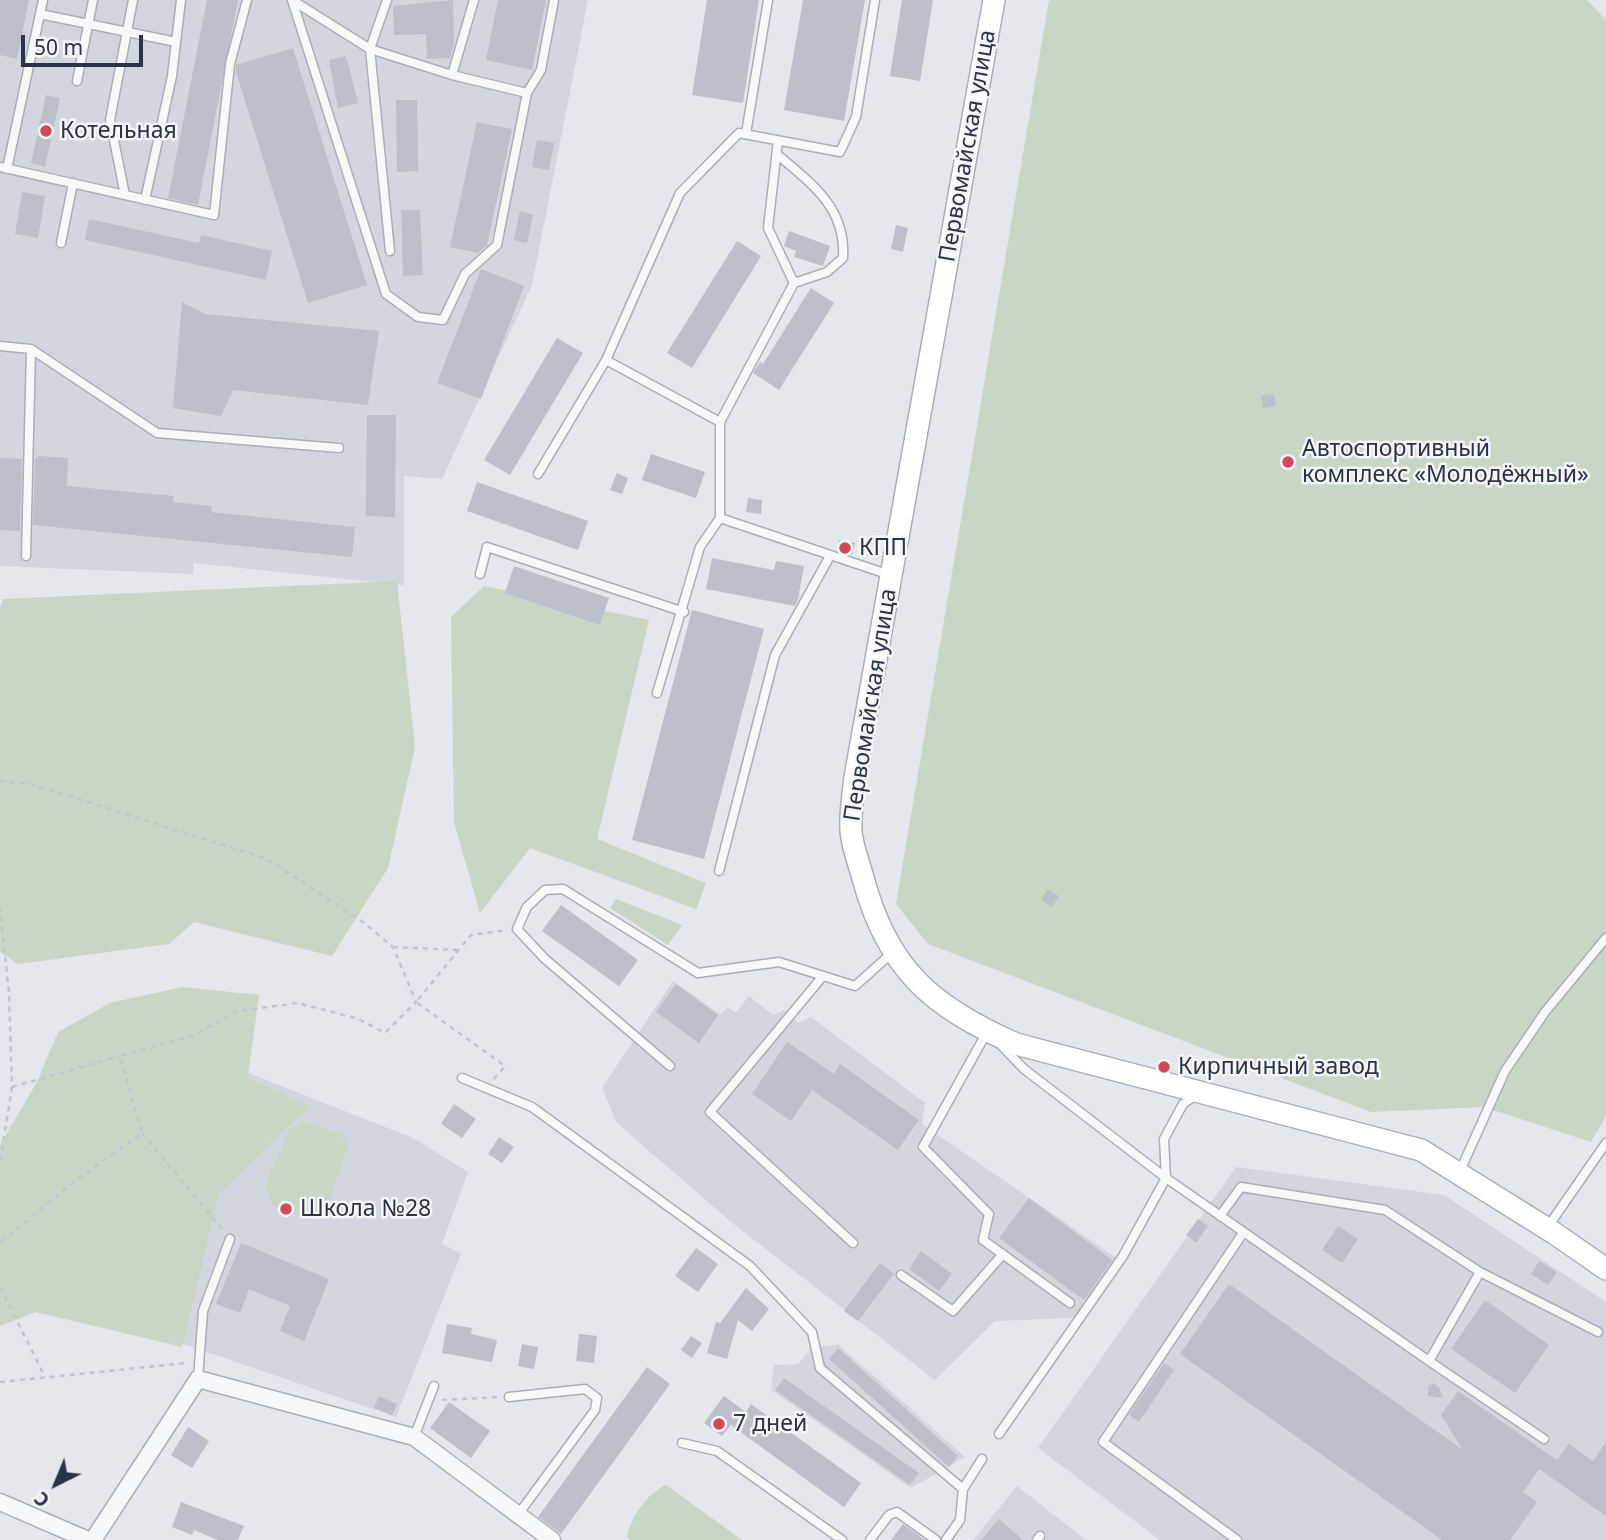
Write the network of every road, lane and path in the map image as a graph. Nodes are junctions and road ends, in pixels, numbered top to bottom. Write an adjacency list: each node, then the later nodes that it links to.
1 (43, 0): 13 (lane)
2 (93, 0): 14 (lane)
3 (133, 0): 15 (lane)
4 (181, 0): 16 (lane)
5 (247, 0): 27 (lane)
6 (292, 0): 17 (lane); 20 (lane)
7 (387, 0): 17 (lane)
8 (474, 0): 18 (lane)
9 (554, 0): 20 (lane)
10 (768, 0): 21 (lane)
11 (876, 0): 22 (lane)
12 (995, 0): 41 (street, Первомайская улица)
13 (40, 14): 14 (lane); 24 (lane)
14 (88, 24): 15 (lane); 19 (lane)
15 (127, 32): 16 (lane); 26 (lane)
16 (176, 42): 27 (lane)
17 (370, 49): 18 (lane); 29 (lane)
18 (452, 75): 20 (lane)
19 (77, 81)
20 (527, 93)
21 (746, 134): 22 (lane); 33 (lane)
22 (778, 140): 23 (lane)
23 (778, 155): 30 (lane); 30 (lane)
24 (4, 168): 25 (lane)
25 (73, 183): 26 (lane); 28 (lane)
26 (125, 195): 27 (lane)
27 (145, 200)
28 (61, 243)
29 (390, 251)
30 (794, 283): 34 (lane)
31 (0, 345): 32 (lane)
32 (31, 349): 35 (lane); 38 (lane)
33 (606, 360): 34 (lane); 36 (lane)
34 (720, 422): 37 (lane)
35 (340, 448)
36 (538, 474)
37 (720, 518): 39 (lane); 42 (lane)
38 (26, 556)
39 (830, 556): 41 (lane); 45 (lane)
40 (480, 574): 42 (lane)
41 (891, 575): 51 (street, Первомайская улица)
42 (684, 612): 43 (lane)
43 (657, 693)
44 (0, 781): 49 (path)
45 (719, 871)
46 (0, 907): 58 (path)
47 (517, 929): 50 (path); 52 (lane); 56 (lane)
48 (1606, 938): 64 (lane)
49 (393, 947): 50 (path); 53 (path)
50 (459, 950): 53 (path)
51 (893, 952): 52 (lane); 54 (street, Первомайская улица)
52 (823, 976): 71 (lane)
53 (416, 1002): 55 (path); 59 (path)
54 (986, 1031): 60 (street, Первомайская улица); 65 (lane); 72 (lane)
55 (120, 1056): 58 (path); 61 (path)
56 (670, 1066)
57 (462, 1078): 59 (lane)
58 (12, 1087): 63 (path)
59 (487, 1088): 90 (lane)
60 (1200, 1092): 64 (street, Первомайская улица); 65 (lane)
61 (142, 1133): 69 (path); 70 (path)
62 (1606, 1143): 67 (lane)
63 (0, 1163)
64 (1459, 1172): 67 (street, Первомайская улица)
65 (1166, 1178): 66 (lane); 85 (lane)
66 (1220, 1216): 68 (lane); 74 (lane)
67 (1547, 1228): 73 (street, Первомайская улица)
68 (1243, 1233): 79 (lane); 99 (lane)
69 (230, 1239): 81 (lane)
70 (0, 1243)
71 (853, 1243)
72 (1003, 1254): 75 (lane); 77 (lane)
73 (1606, 1269)
74 (1480, 1272): 78 (lane); 79 (lane)
75 (901, 1275)
76 (0, 1287): 80 (path)
77 (1070, 1303)
78 (1598, 1332)
79 (1429, 1361): 87 (lane)
80 (45, 1377)
81 (198, 1379): 86 (street); 93 (street)
82 (434, 1386): 84 (lane)
83 (509, 1396): 84 (path); 92 (lane)
84 (429, 1400): 86 (lane)
85 (999, 1434)
86 (414, 1437): 92 (street)
87 (1544, 1439)
88 (682, 1443): 95 (lane)
89 (982, 1460): 90 (lane)
90 (963, 1489): 98 (lane)
91 (0, 1502): 93 (street)
92 (517, 1516): 94 (street)
93 (90, 1540)
94 (552, 1540)
95 (842, 1540)
96 (870, 1540): 97 (lane)
97 (936, 1540)
98 (946, 1540)
99 (1237, 1540)

